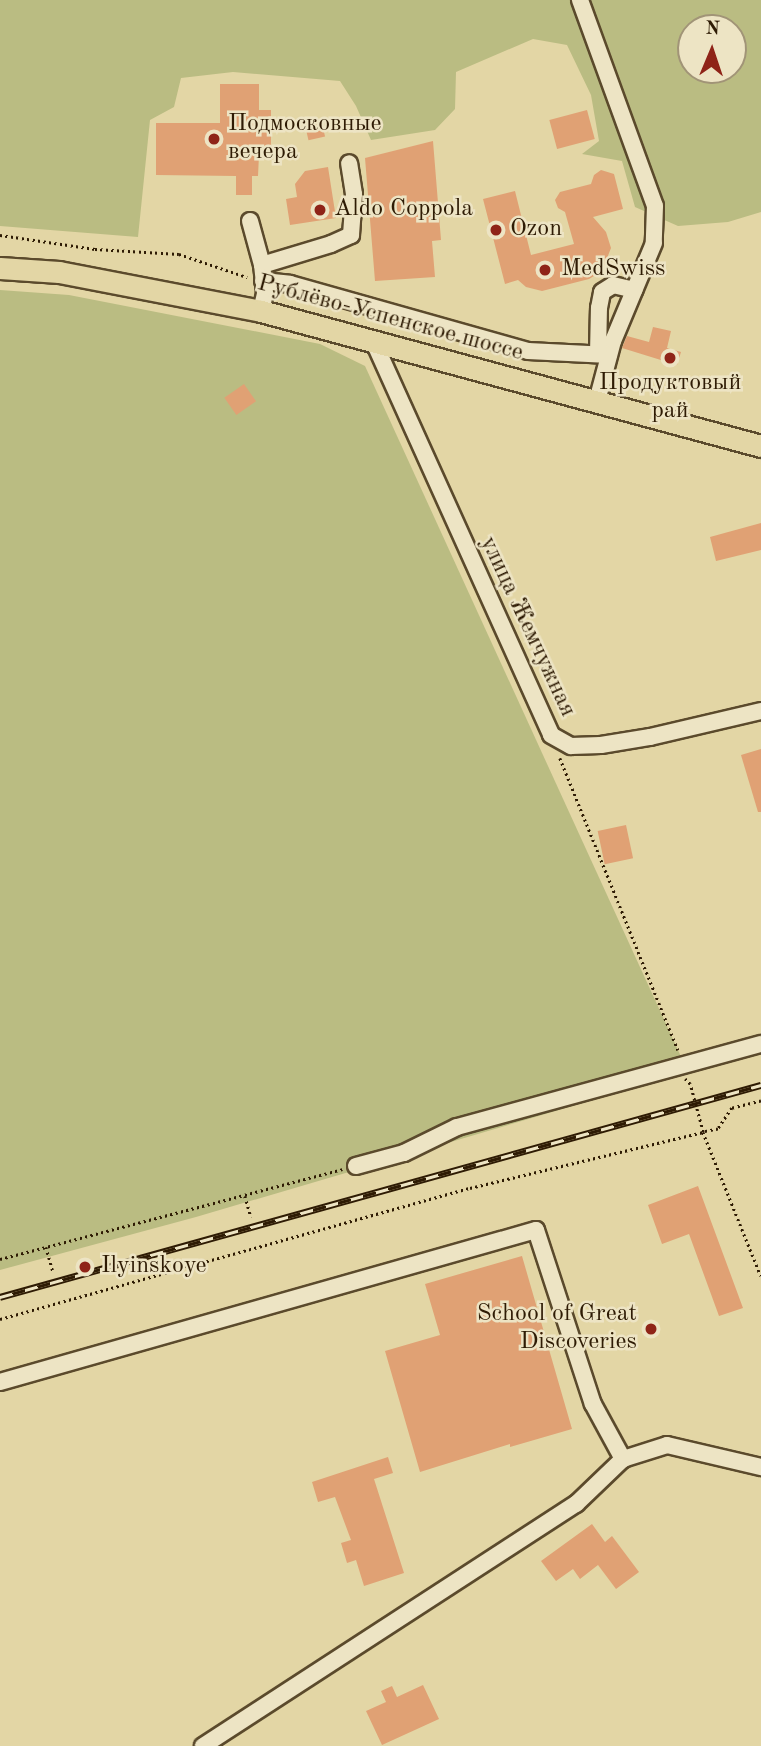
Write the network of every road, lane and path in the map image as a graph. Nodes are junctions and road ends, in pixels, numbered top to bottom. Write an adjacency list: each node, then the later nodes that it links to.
1 (580, 0): 7 (street)
2 (349, 163): 6 (street)
3 (250, 221): 6 (street)
4 (0, 236): 6 (path)
5 (0, 268): 8 (main road, Рублёво-Успенское шоссе)
6 (263, 273): 8 (street); 10 (street)
7 (634, 290): 10 (street); 10 (street)
8 (261, 311): 9 (main road, Рублёво-Успенское шоссе)
9 (373, 340): 11 (main road, Рублёво-Успенское шоссе); 14 (street, улица Жемчужная)
10 (603, 354): 11 (street)
11 (597, 401): 12 (main road, Рублёво-Успенское шоссе)
12 (761, 446)
13 (761, 711): 14 (street, улица Жемчужная)
14 (551, 735): 16 (path)
15 (761, 1044): 16 (street)
16 (679, 1067): 18 (path); 19 (street)
17 (761, 1101): 18 (path)
18 (703, 1132): 25 (path); 26 (path)
19 (356, 1166): 20 (path)
20 (244, 1195): 21 (path); 22 (path)
21 (251, 1217)
22 (46, 1247): 23 (path); 24 (path)
23 (0, 1259)
24 (53, 1271)
25 (761, 1276)
26 (0, 1319)
27 (0, 1382): 28 (street)
28 (623, 1459): 29 (street); 30 (street)
29 (761, 1467)
30 (203, 1746)

